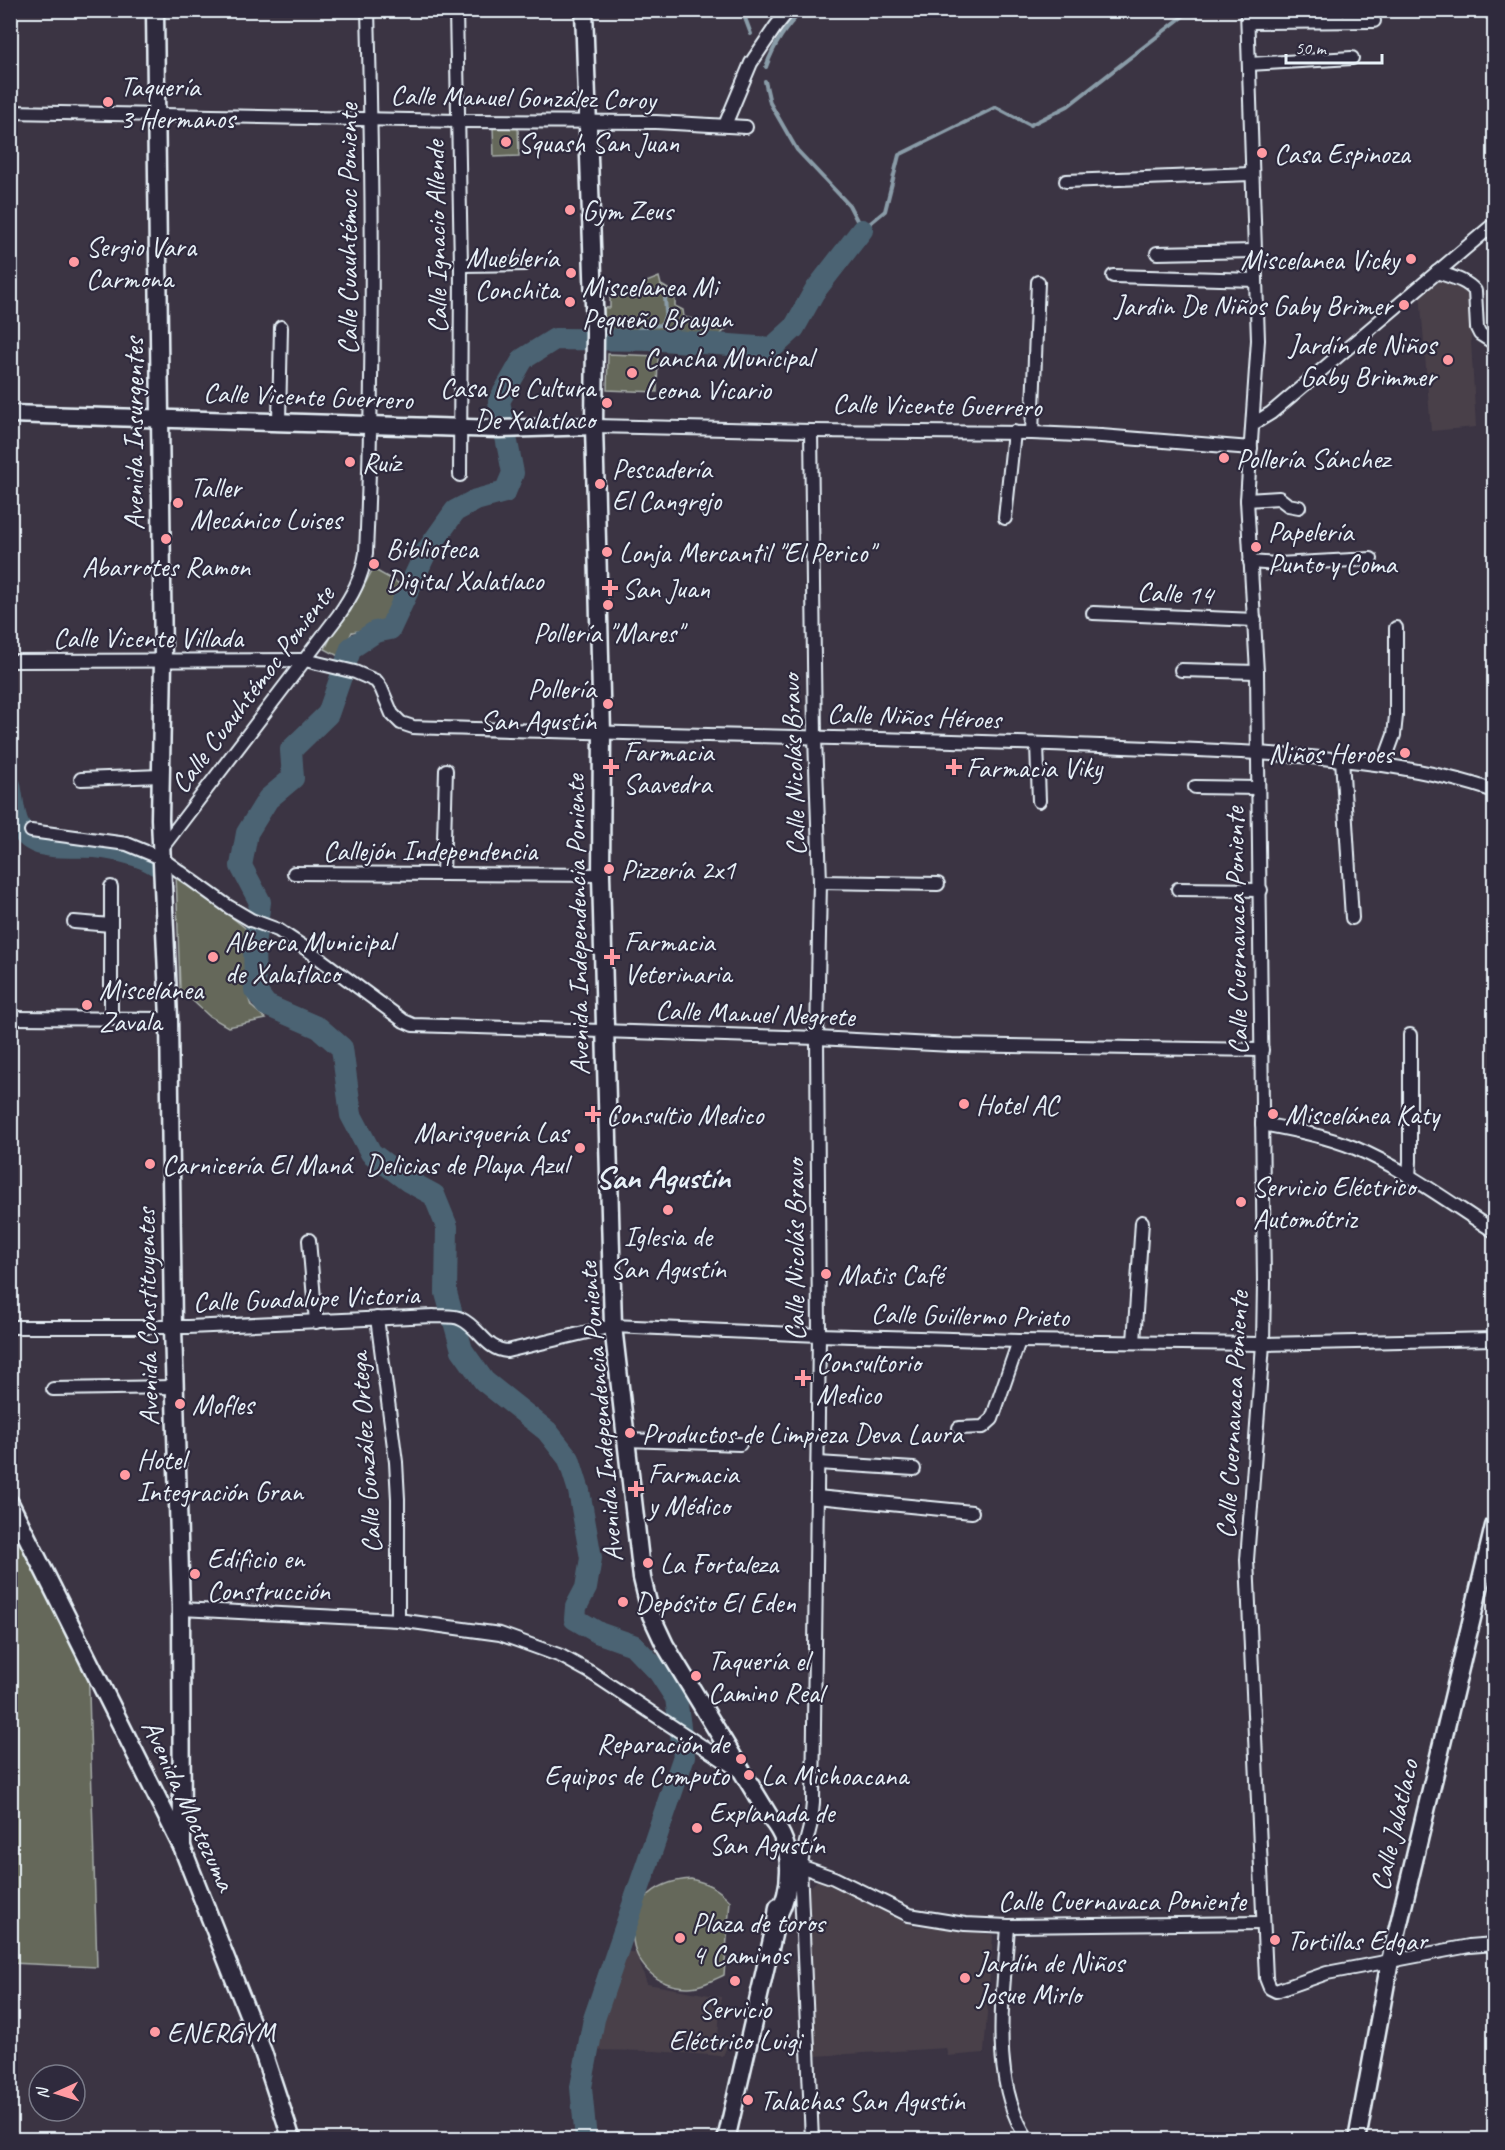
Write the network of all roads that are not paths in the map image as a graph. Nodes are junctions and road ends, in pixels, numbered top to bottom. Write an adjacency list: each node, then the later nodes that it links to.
1 (155, 10): 13 (main road, Avenida Insurgentes)
2 (368, 10): 14 (street, Calle Cuauhtémoc Poniente)
3 (456, 10): 15 (street, Calle Ignacio Allende)
4 (584, 10): 16 (main road, Avenida Independencia Poniente)
5 (789, 10): 17 (street)
6 (1487, 10): 7 (street)
7 (1494, 15)
8 (1247, 16): 9 (street); 11 (street, Calle Cuernavaca Poniente)
9 (1374, 21)
10 (1352, 58): 11 (street)
11 (1249, 64): 19 (street, Calle Cuernavaca Poniente)
12 (10, 112): 13 (street, Calle Manuel González Coroy)
13 (158, 116): 14 (street, Calle Manuel González Coroy); 33 (main road, Avenida Insurgentes)
14 (371, 119): 15 (street, Calle Manuel González Coroy); 35 (street, Calle Cuauhtémoc Poniente)
15 (459, 121): 16 (street, Calle Manuel González Coroy); 25 (street, Calle Ignacio Allende)
16 (586, 121): 17 (street, Calle Manuel González Coroy); 37 (main road, Avenida Independencia Poniente)
17 (725, 125): 18 (street, Calle Manuel González Coroy)
18 (747, 127)
19 (1251, 174): 20 (street); 22 (street, Calle Cuernavaca Poniente)
20 (1066, 181)
21 (1494, 224): 26 (street)
22 (1255, 251): 23 (street); 28 (street, Calle Cuernavaca Poniente)
23 (1157, 253)
24 (525, 264): 25 (street)
25 (461, 265): 38 (street, Calle Ignacio Allende)
26 (1437, 272): 31 (street); 36 (street)
27 (1113, 276): 28 (street)
28 (1256, 280): 36 (street, Calle Cuernavaca Poniente)
29 (1038, 282): 41 (street)
30 (281, 327): 34 (street)
31 (1494, 343)
32 (10, 414): 33 (main road, Calle Vicente Guerrero)
33 (160, 419): 34 (main road, Calle Vicente Guerrero); 54 (main road, Avenida Insurgentes)
34 (279, 421): 35 (main road, Calle Vicente Guerrero)
35 (372, 424): 38 (main road, Calle Vicente Guerrero); 52 (street, Calle Cuauhtémoc Poniente)
36 (1253, 424): 42 (street, Calle Cuernavaca Poniente)
37 (594, 426): 38 (main road, Calle Vicente Guerrero); 39 (street, Calle Vicente Guerrero); 58 (main road, Avenida Independencia Poniente)
38 (462, 428): 43 (street, Calle Ignacio Allende)
39 (811, 431): 40 (street, Calle Vicente Guerrero); 59 (street, Calle Nicolás Bravo)
40 (1014, 432): 41 (street, Calle Vicente Guerrero); 46 (street)
41 (1032, 433): 42 (street, Calle Vicente Guerrero)
42 (1251, 448): 44 (street, Calle Cuernavaca Poniente)
43 (460, 475)
44 (1247, 500): 45 (street); 48 (street, Calle Cuernavaca Poniente)
45 (1299, 507)
46 (1005, 518)
47 (1371, 559): 48 (street)
48 (1250, 562): 50 (street, Calle Cuernavaca Poniente)
49 (1093, 613): 50 (street, Calle 14)
50 (1255, 620): 57 (street, Calle Cuernavaca Poniente)
51 (1396, 628): 63 (street)
52 (305, 660): 54 (street, Calle Vicente Villada); 56 (street, Calle Vicente Villada); 72 (street, Calle Cuauhtémoc Poniente)
53 (10, 661): 54 (street, Calle Vicente Villada)
54 (163, 661): 65 (main road, Avenida Insurgentes)
55 (1181, 670): 57 (street)
56 (355, 672): 58 (street, Calle Niños Héroes)
57 (1257, 672): 61 (street, Calle Cuernavaca Poniente)
58 (602, 733): 59 (street, Calle Niños Héroes); 75 (main road, Avenida Independencia Poniente)
59 (815, 737): 60 (street, Calle Niños Héroes); 76 (street, Calle Nicolás Bravo)
60 (1037, 744): 61 (street, Calle Niños Héroes); 70 (street)
61 (1258, 753): 62 (street, Calle Niños Héroes); 68 (street, Calle Cuernavaca Poniente)
62 (1342, 759): 63 (street, Calle Niños Héroes); 81 (street)
63 (1383, 765): 69 (street, Calle Niños Héroes)
64 (446, 770): 74 (street)
65 (160, 776): 66 (street); 72 (main road, Avenida Insurgentes)
66 (81, 779)
67 (1195, 787): 68 (street)
68 (1258, 788): 80 (street, Calle Cuernavaca Poniente)
69 (1494, 791)
70 (1039, 801)
71 (31, 831): 72 (street)
72 (161, 853): 86 (main road, Avenida Constituyentes); 87 (street, Calle Manuel Negrete)
73 (294, 873): 74 (street, Callejón Independencia)
74 (443, 874): 75 (street, Callejón Independencia)
75 (601, 875): 87 (main road, Avenida Independencia Poniente)
76 (820, 882): 77 (street); 89 (street, Calle Nicolás Bravo)
77 (938, 884)
78 (111, 887): 83 (street)
79 (1178, 889): 80 (street)
80 (1261, 890): 90 (street, Calle Cuernavaca Poniente)
81 (1352, 918)
82 (74, 922): 83 (street)
83 (111, 925): 85 (street)
84 (10, 1018): 85 (street)
85 (111, 1019): 86 (street)
86 (170, 1019): 101 (main road, Avenida Constituyentes)
87 (606, 1032): 89 (street, Calle Manuel Negrete); 99 (main road, Avenida Independencia Poniente)
88 (1410, 1035): 92 (street)
89 (817, 1038): 90 (street, Calle Manuel Negrete); 102 (street, Calle Nicolás Bravo)
90 (1262, 1050): 91 (street, Calle Cuernavaca Poniente)
91 (1262, 1124): 92 (street); 106 (street, Calle Cuernavaca Poniente)
92 (1409, 1177): 94 (street)
93 (1142, 1222): 105 (street)
94 (1494, 1231)
95 (309, 1240): 98 (street)
96 (377, 1318): 97 (street, Calle Guadalupe Victoria); 98 (street, Calle Guadalupe Victoria); 119 (street, Calle González Ortega)
97 (459, 1318): 99 (street, Calle Guillermo Prieto)
98 (316, 1322): 101 (street, Calle Guadalupe Victoria)
99 (614, 1326): 102 (street, Calle Guillermo Prieto); 110 (main road, Avenida Independencia Poniente)
100 (10, 1327): 101 (street, Calle Guadalupe Victoria)
101 (173, 1327): 107 (main road, Avenida Constituyentes)
102 (819, 1335): 104 (street, Calle Guillermo Prieto); 112 (street, Calle Nicolás Bravo)
103 (1494, 1340): 106 (street, Calle Guillermo Prieto)
104 (1019, 1341): 105 (street, Calle Guillermo Prieto); 109 (street)
105 (1134, 1342): 106 (street, Calle Guillermo Prieto)
106 (1263, 1344): 125 (street, Calle Cuernavaca Poniente)
107 (175, 1387): 108 (street); 118 (main road, Avenida Constituyentes)
108 (53, 1389)
109 (959, 1428)
110 (626, 1440): 111 (street); 120 (main road, Avenida Independencia Poniente)
111 (740, 1444)
112 (818, 1463): 113 (street); 114 (street, Calle Nicolás Bravo)
113 (914, 1469)
114 (817, 1497): 116 (street); 123 (street, Calle Nicolás Bravo)
115 (10, 1503): 122 (main road, Avenida Moctezuma)
116 (972, 1512)
117 (1494, 1526): 128 (main road, Calle Jalatlaco)
118 (181, 1609): 119 (street); 122 (main road, Avenida Constituyentes)
119 (398, 1620): 120 (street)
120 (743, 1774): 121 (main road, Avenida Independencia Poniente)
121 (771, 1820): 123 (main road, Avenida Independencia Poniente); 124 (main road, Avenida Independencia Poniente)
122 (182, 1847): 129 (main road, Avenida Moctezuma)
123 (794, 1866): 124 (main road, Avenida Independencia Poniente); 126 (street, Calle Cuernavaca Poniente); 131 (street, Calle Nicolás Bravo)
124 (777, 1918): 130 (main road, Avenida Independencia Poniente)
125 (1263, 1923): 126 (street, Calle Cuernavaca Poniente); 128 (street)
126 (1008, 1926): 132 (street)
127 (1494, 1944): 128 (street)
128 (1390, 1961): 133 (main road, Calle Jalatlaco)
129 (292, 2139)
130 (726, 2139)
131 (812, 2139)
132 (1028, 2139)
133 (1357, 2139)

